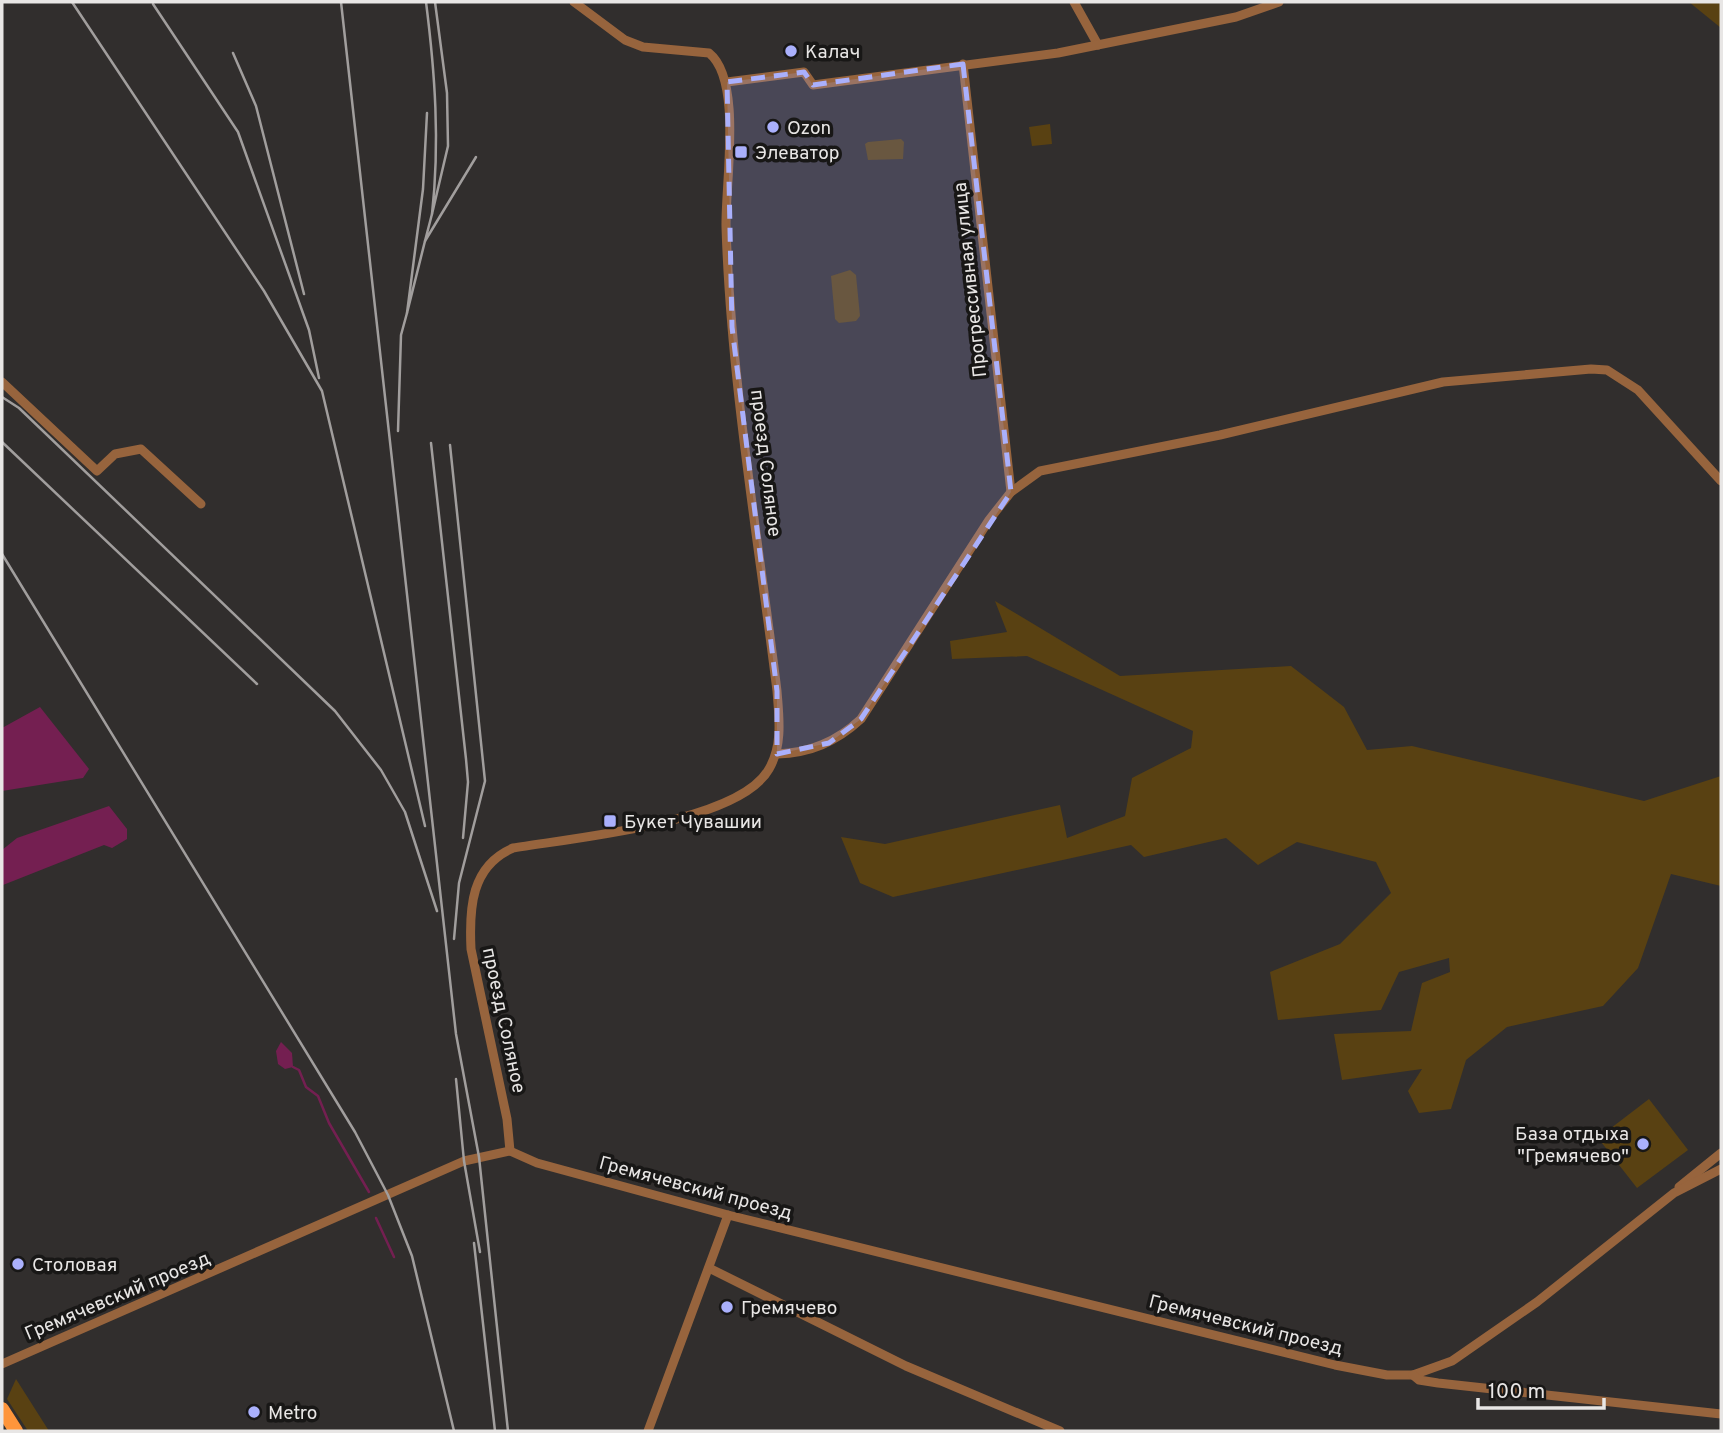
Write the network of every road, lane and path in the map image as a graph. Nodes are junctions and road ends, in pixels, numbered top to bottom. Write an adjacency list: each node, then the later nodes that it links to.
1 (574, 2): 6 (street)
2 (1074, 2): 4 (street)
3 (1279, 2): 4 (street)
4 (1098, 45): 5 (street)
5 (963, 64): 6 (street); 9 (street, Прогрессивная улица)
6 (727, 82): 11 (street, проезд Соляное)
7 (2, 382): 10 (street)
8 (1721, 481): 9 (street)
9 (1011, 492): 11 (street)
10 (201, 504)
11 (776, 754): 12 (street, проезд Соляное)
12 (510, 1151): 16 (street, Гремячевский проезд); 18 (street, Гремячевский проезд)
13 (1721, 1153): 15 (street)
14 (1721, 1169): 15 (street)
15 (1674, 1193): 19 (street)
16 (729, 1215): 17 (street); 19 (street, Гремячевский проезд)
17 (709, 1268): 23 (street); 24 (street)
18 (2, 1364)
19 (1413, 1375): 21 (street)
20 (2, 1409): 22 (main road)
21 (1721, 1414)
22 (16, 1431)
23 (648, 1431)
24 (1060, 1431)

